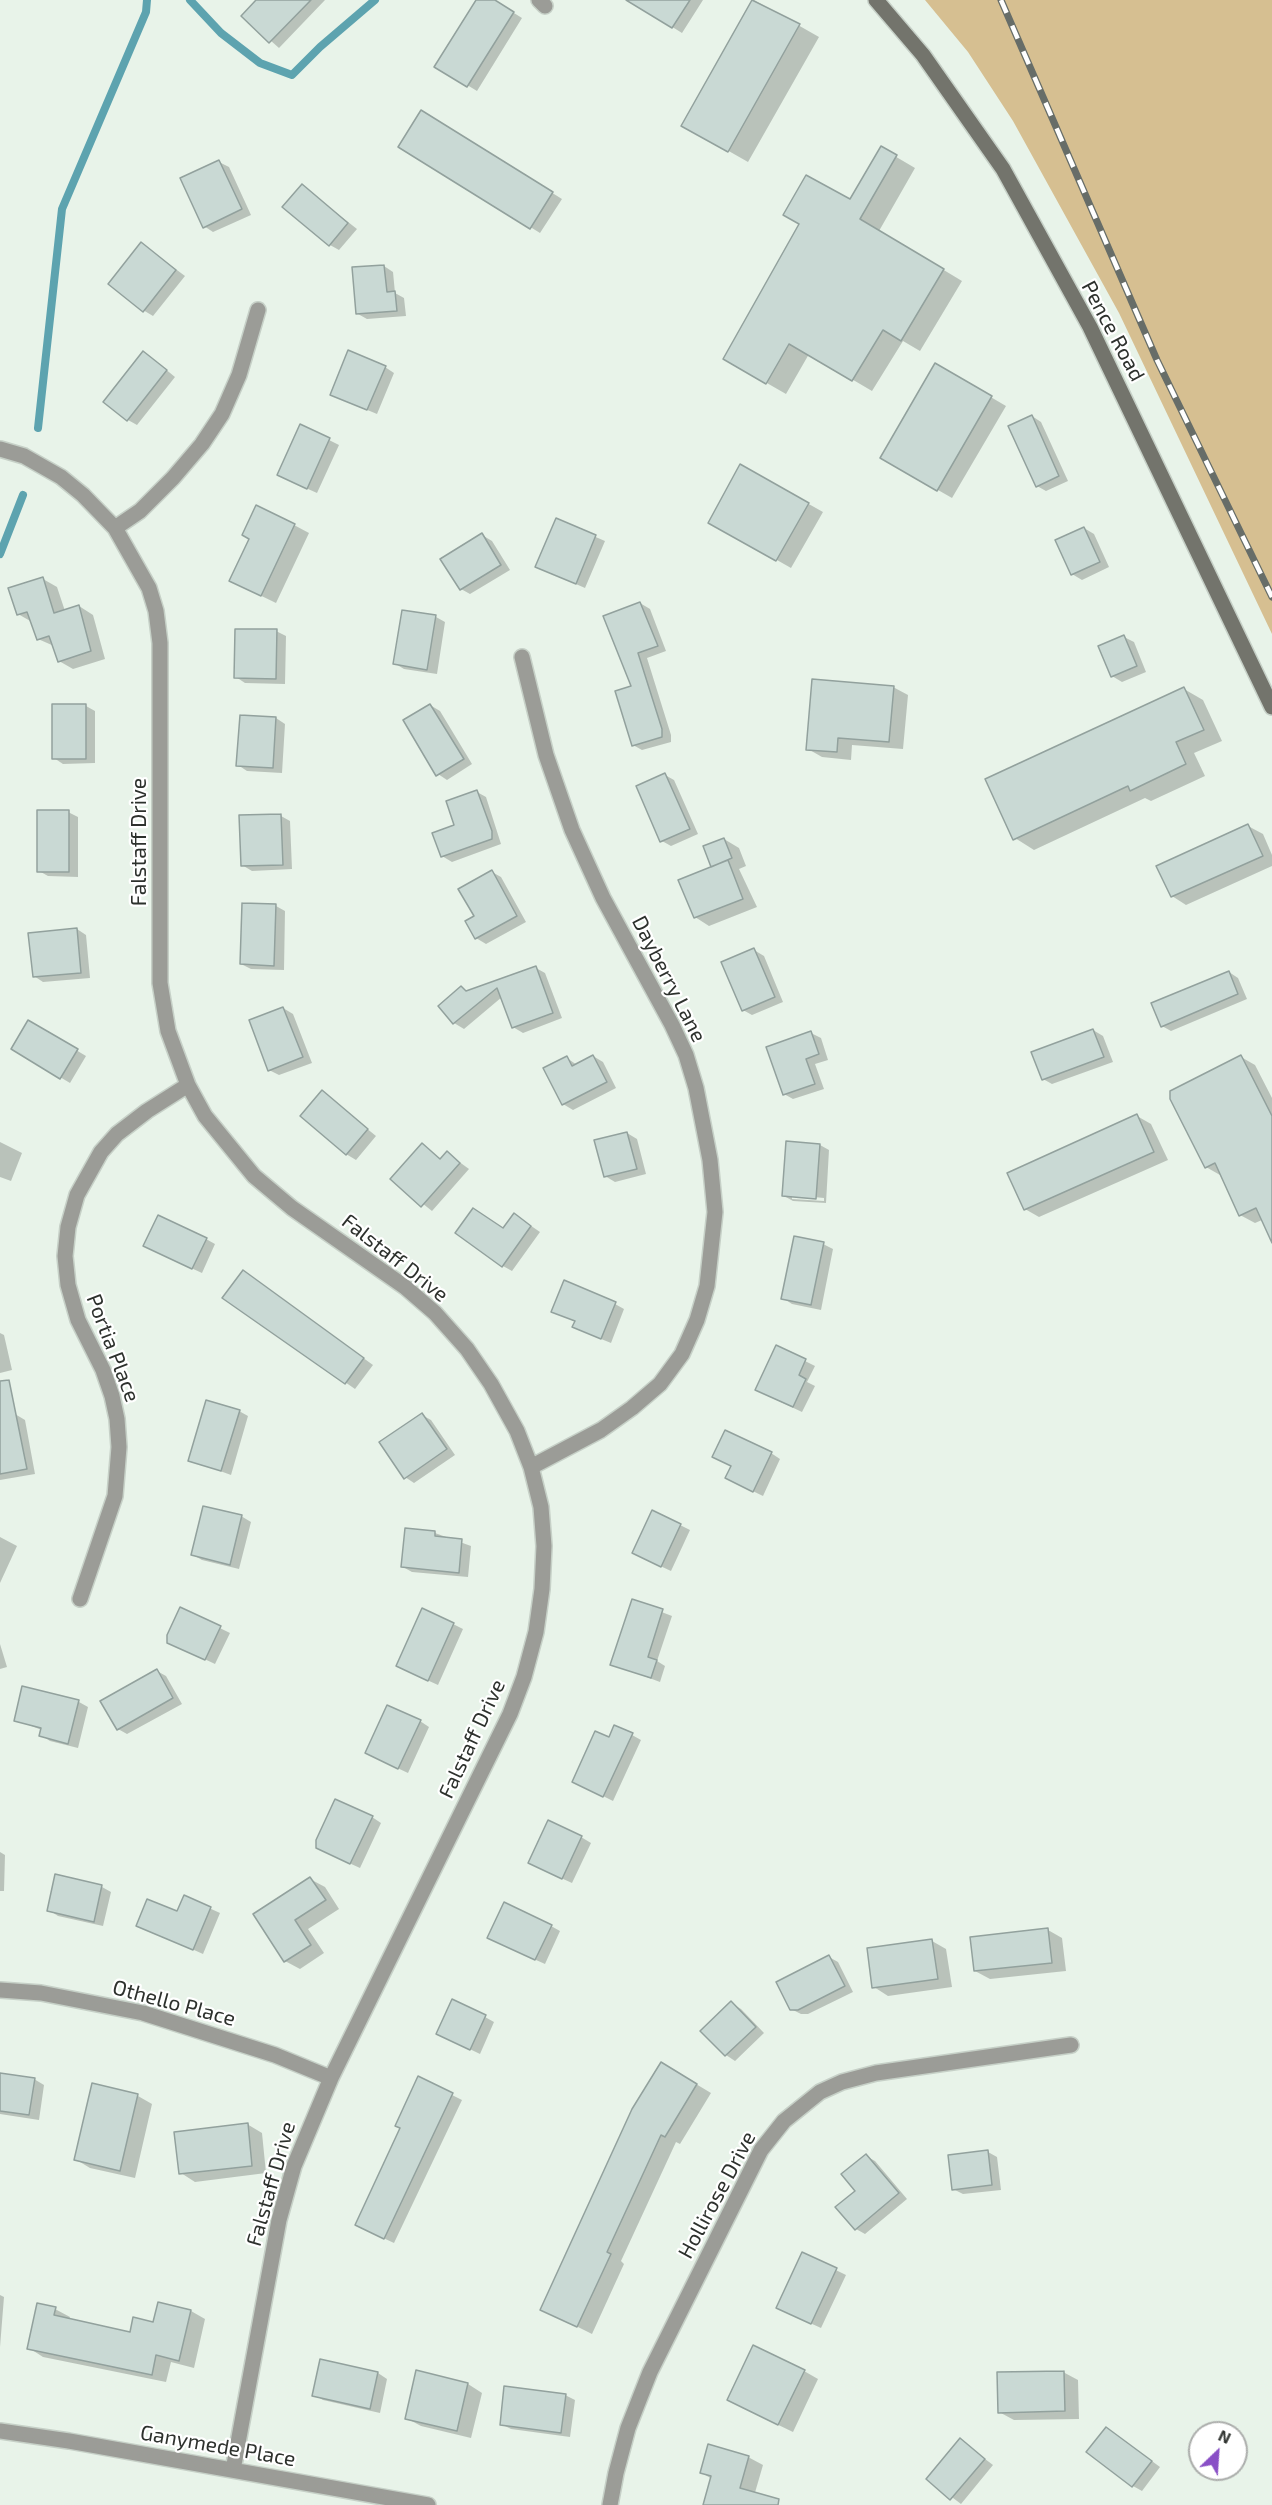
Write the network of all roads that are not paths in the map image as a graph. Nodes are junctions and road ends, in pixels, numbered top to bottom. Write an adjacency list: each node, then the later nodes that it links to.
1 (876, 0): 6 (street, Pence Road)
2 (258, 310): 4 (street)
3 (0, 449): 4 (street, Falstaff Drive)
4 (115, 528): 7 (street, Falstaff Drive)
5 (522, 657): 8 (street, Dayberry Lane)
6 (1272, 707)
7 (188, 1085): 8 (street, Falstaff Drive); 9 (street, Portia Place)
8 (531, 1467): 12 (street, Falstaff Drive)
9 (80, 1599)
10 (0, 1990): 12 (street, Othello Place)
11 (1071, 2045): 16 (street, Hollirose Drive)
12 (331, 2078): 14 (street, Falstaff Drive)
13 (0, 2431): 14 (street, Ganymede Place)
14 (233, 2470): 15 (street, Ganymede Place)
15 (428, 2505)
16 (610, 2505)

